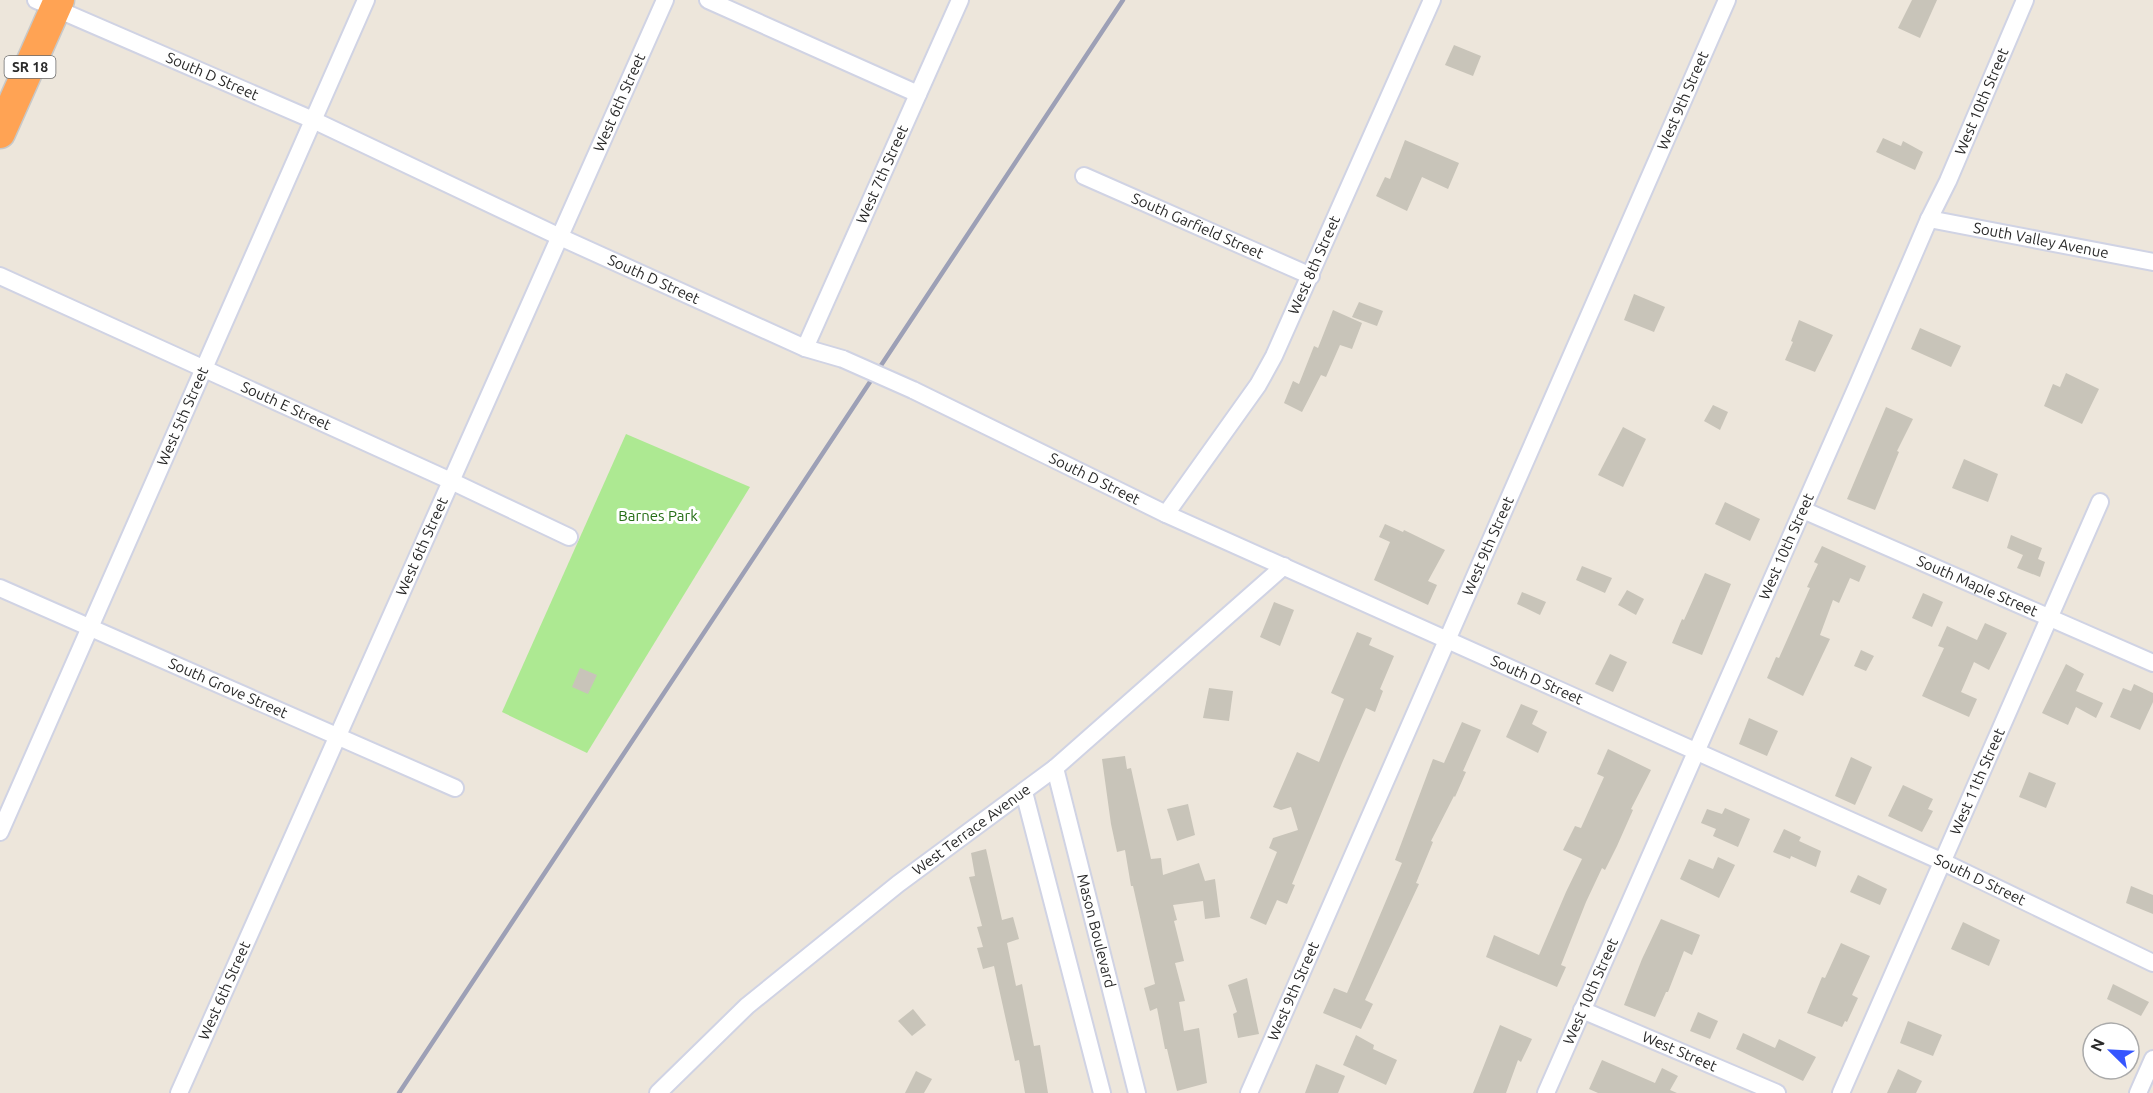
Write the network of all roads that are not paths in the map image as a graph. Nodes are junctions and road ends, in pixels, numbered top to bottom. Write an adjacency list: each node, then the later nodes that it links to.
1 (366, 0): 10 (street, West 5th Street)
2 (665, 0): 14 (street, West 6th Street)
3 (708, 0): 9 (street)
4 (960, 0): 9 (street, West 7th Street)
5 (1432, 0): 17 (street, West 8th Street)
6 (1727, 0): 29 (street, West 9th Street)
7 (2025, 0): 13 (street, West 10th Street)
8 (50, 3): 10 (street, South D Street); 11 (highway, SR 18)
9 (918, 94): 18 (street, West 7th Street)
10 (313, 120): 14 (street, South D Street); 19 (street, West 5th Street)
11 (0, 133)
12 (1084, 176): 17 (street, South Garfield Street)
13 (1929, 219): 15 (street, South Valley Avenue); 22 (street, West 10th Street)
14 (560, 237): 18 (street, South D Street); 20 (street, West 6th Street)
15 (2153, 262)
16 (0, 276): 19 (street, South E Street)
17 (1311, 276): 23 (street, West 8th Street)
18 (805, 348): 23 (street, South D Street, bridge)
19 (203, 369): 20 (street, South E Street); 28 (street, West 5th Street)
20 (451, 481): 24 (street, South E Street); 31 (street, West 6th Street)
21 (2100, 502): 27 (street, West 11th Street)
22 (1803, 510): 27 (street, South Maple Street); 32 (street, West 10th Street)
23 (1166, 514): 25 (street, South D Street)
24 (569, 537)
25 (1284, 566): 29 (street, South D Street); 33 (street, West Terrace Avenue)
26 (0, 588): 28 (street, South Grove Street)
27 (2049, 618): 30 (street, South Maple Street); 37 (street, West 11th Street)
28 (90, 627): 31 (street, South Grove Street); 36 (street, West 5th Street)
29 (1447, 640): 32 (street, South D Street); 45 (street, West 9th Street)
30 (2153, 663)
31 (338, 736): 34 (street, South Grove Street); 41 (street, West 6th Street)
32 (1697, 751): 37 (street, South D Street); 39 (street, West 10th Street)
33 (1055, 768): 35 (street, West Terrace Avenue); 44 (street, Mason Boulevard)
34 (455, 788)
35 (1024, 792): 42 (street, West Terrace Avenue); 43 (street)
36 (0, 832)
37 (1943, 862): 38 (street, South D Street); 48 (street, West 11th Street)
38 (2153, 963)
39 (1582, 1010): 46 (street, West 10th Street); 47 (street, West Street)
40 (2153, 1059): 49 (street)
41 (179, 1093)
42 (658, 1093)
43 (1102, 1093)
44 (1137, 1093)
45 (1249, 1093)
46 (1546, 1093)
47 (1777, 1093)
48 (1841, 1093)
49 (2138, 1093)

